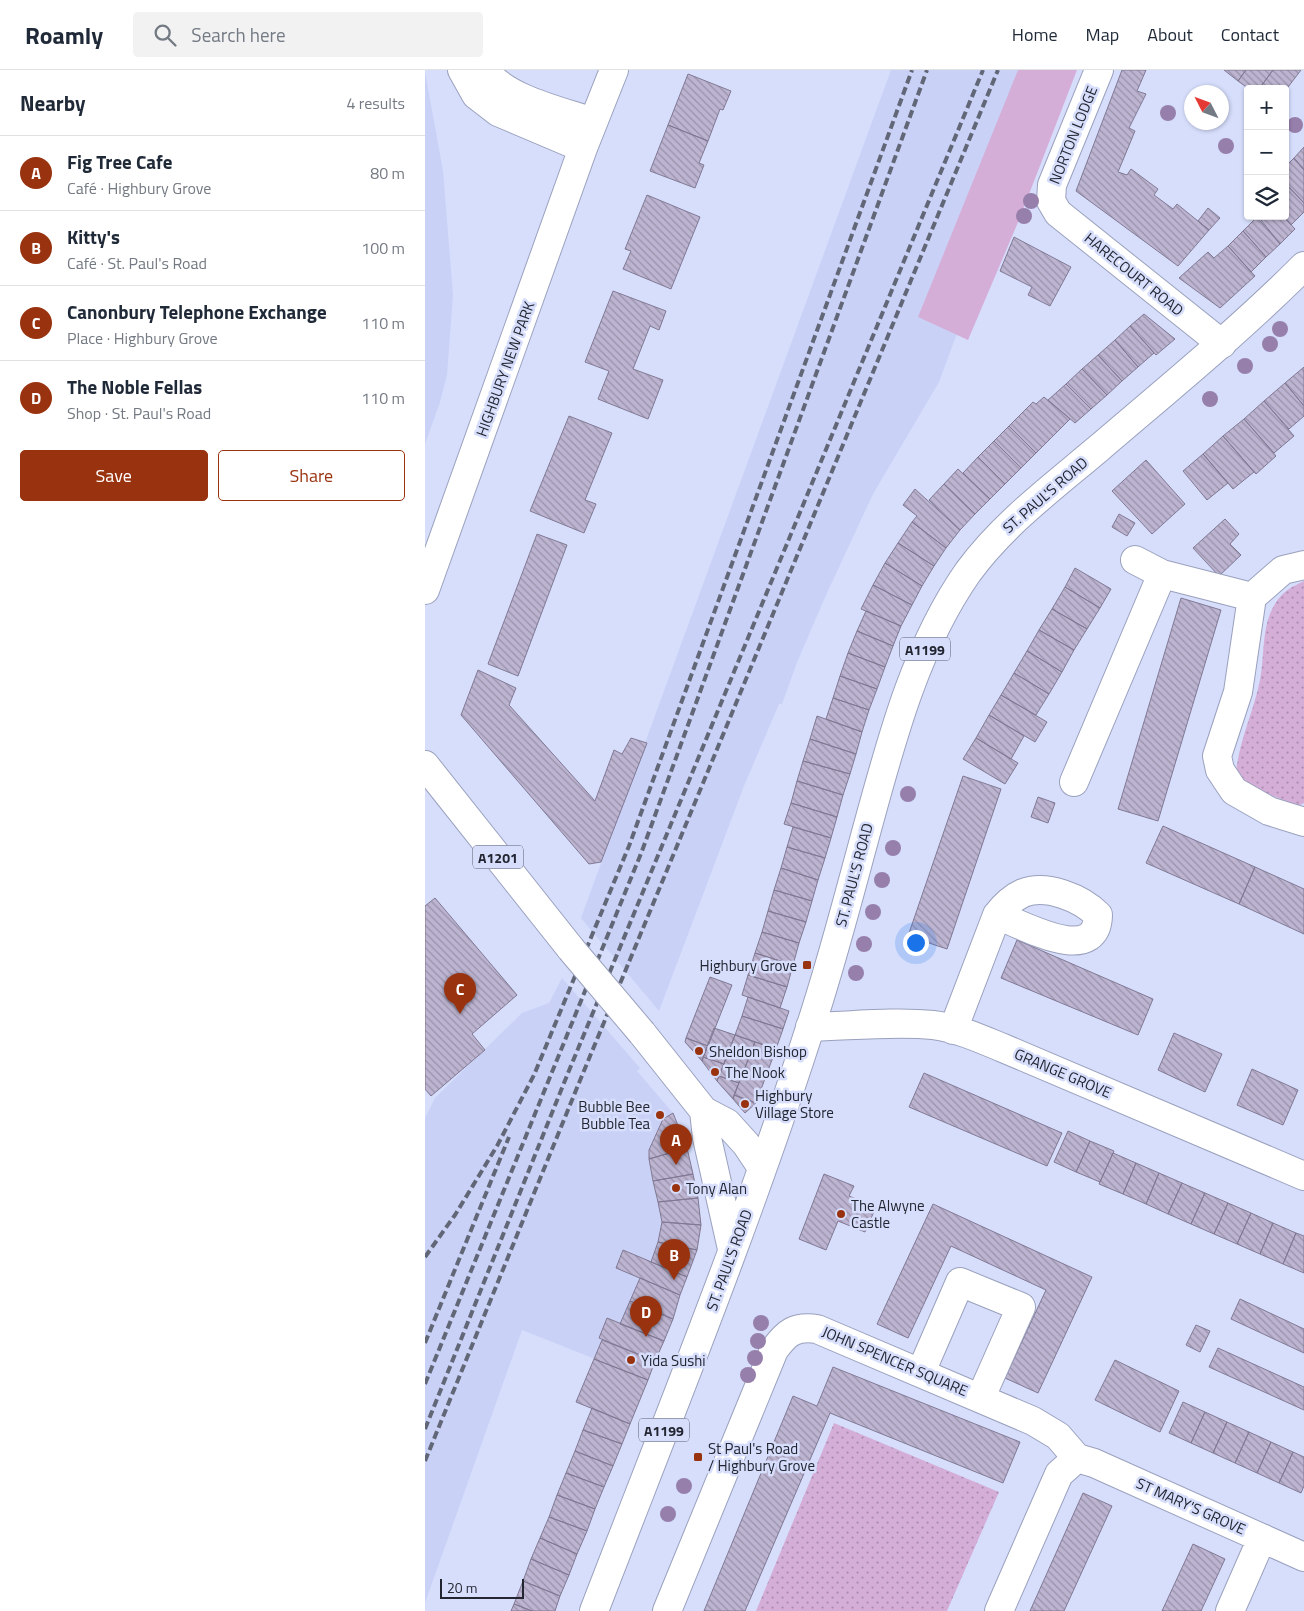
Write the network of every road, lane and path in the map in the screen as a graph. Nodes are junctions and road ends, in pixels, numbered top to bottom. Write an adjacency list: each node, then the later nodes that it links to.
1 (462, 70): 6 (street)
2 (485, 70): 5 (street)
3 (614, 70): 5 (street, HIGHBURY NEW PARK)
4 (1099, 70): 7 (street, NORTON LODGE)
5 (593, 122): 6 (street, HIGHBURY NEW PARK)
6 (583, 148): 13 (street, HIGHBURY NEW PARK)
7 (1051, 201): 9 (street, HARECOURT ROAD)
8 (1304, 266): 9 (street, ST. PAUL'S ROAD / A1199)
9 (1222, 344): 19 (street, ST. PAUL'S ROAD / A1199)
10 (1135, 560): 12 (street)
11 (1304, 565): 14 (street)
12 (1162, 574): 14 (street); 16 (street)
13 (425, 590)
14 (1252, 597): 17 (street)
15 (425, 766): 21 (street, A1201, bridge)
16 (1074, 782)
17 (1304, 822)
18 (997, 915): 18 (street); 20 (street)
19 (811, 1027): 20 (street, GRANGE GROVE); 22 (street, ST. PAUL'S ROAD / A1199)
20 (953, 1030): 23 (street, GRANGE GROVE)
21 (704, 1111): 22 (street, A1201); 24 (street)
22 (762, 1168): 24 (street, ST. PAUL'S ROAD / A1199)
23 (1304, 1176)
24 (732, 1249): 30 (street, ST. PAUL'S ROAD / A1199)
25 (921, 1372): 26 (street, JOHN SPENCER SQUARE); 26 (street); 31 (street, JOHN SPENCER SQUARE)
26 (981, 1397): 27 (street, JOHN SPENCER SQUARE)
27 (1077, 1458): 28 (street, ST MARY'S GROVE); 32 (street)
28 (1262, 1538): 29 (street, ST MARY'S GROVE); 33 (street)
29 (1304, 1557)
30 (594, 1611)
31 (667, 1611)
32 (999, 1611)
33 (1230, 1611)

